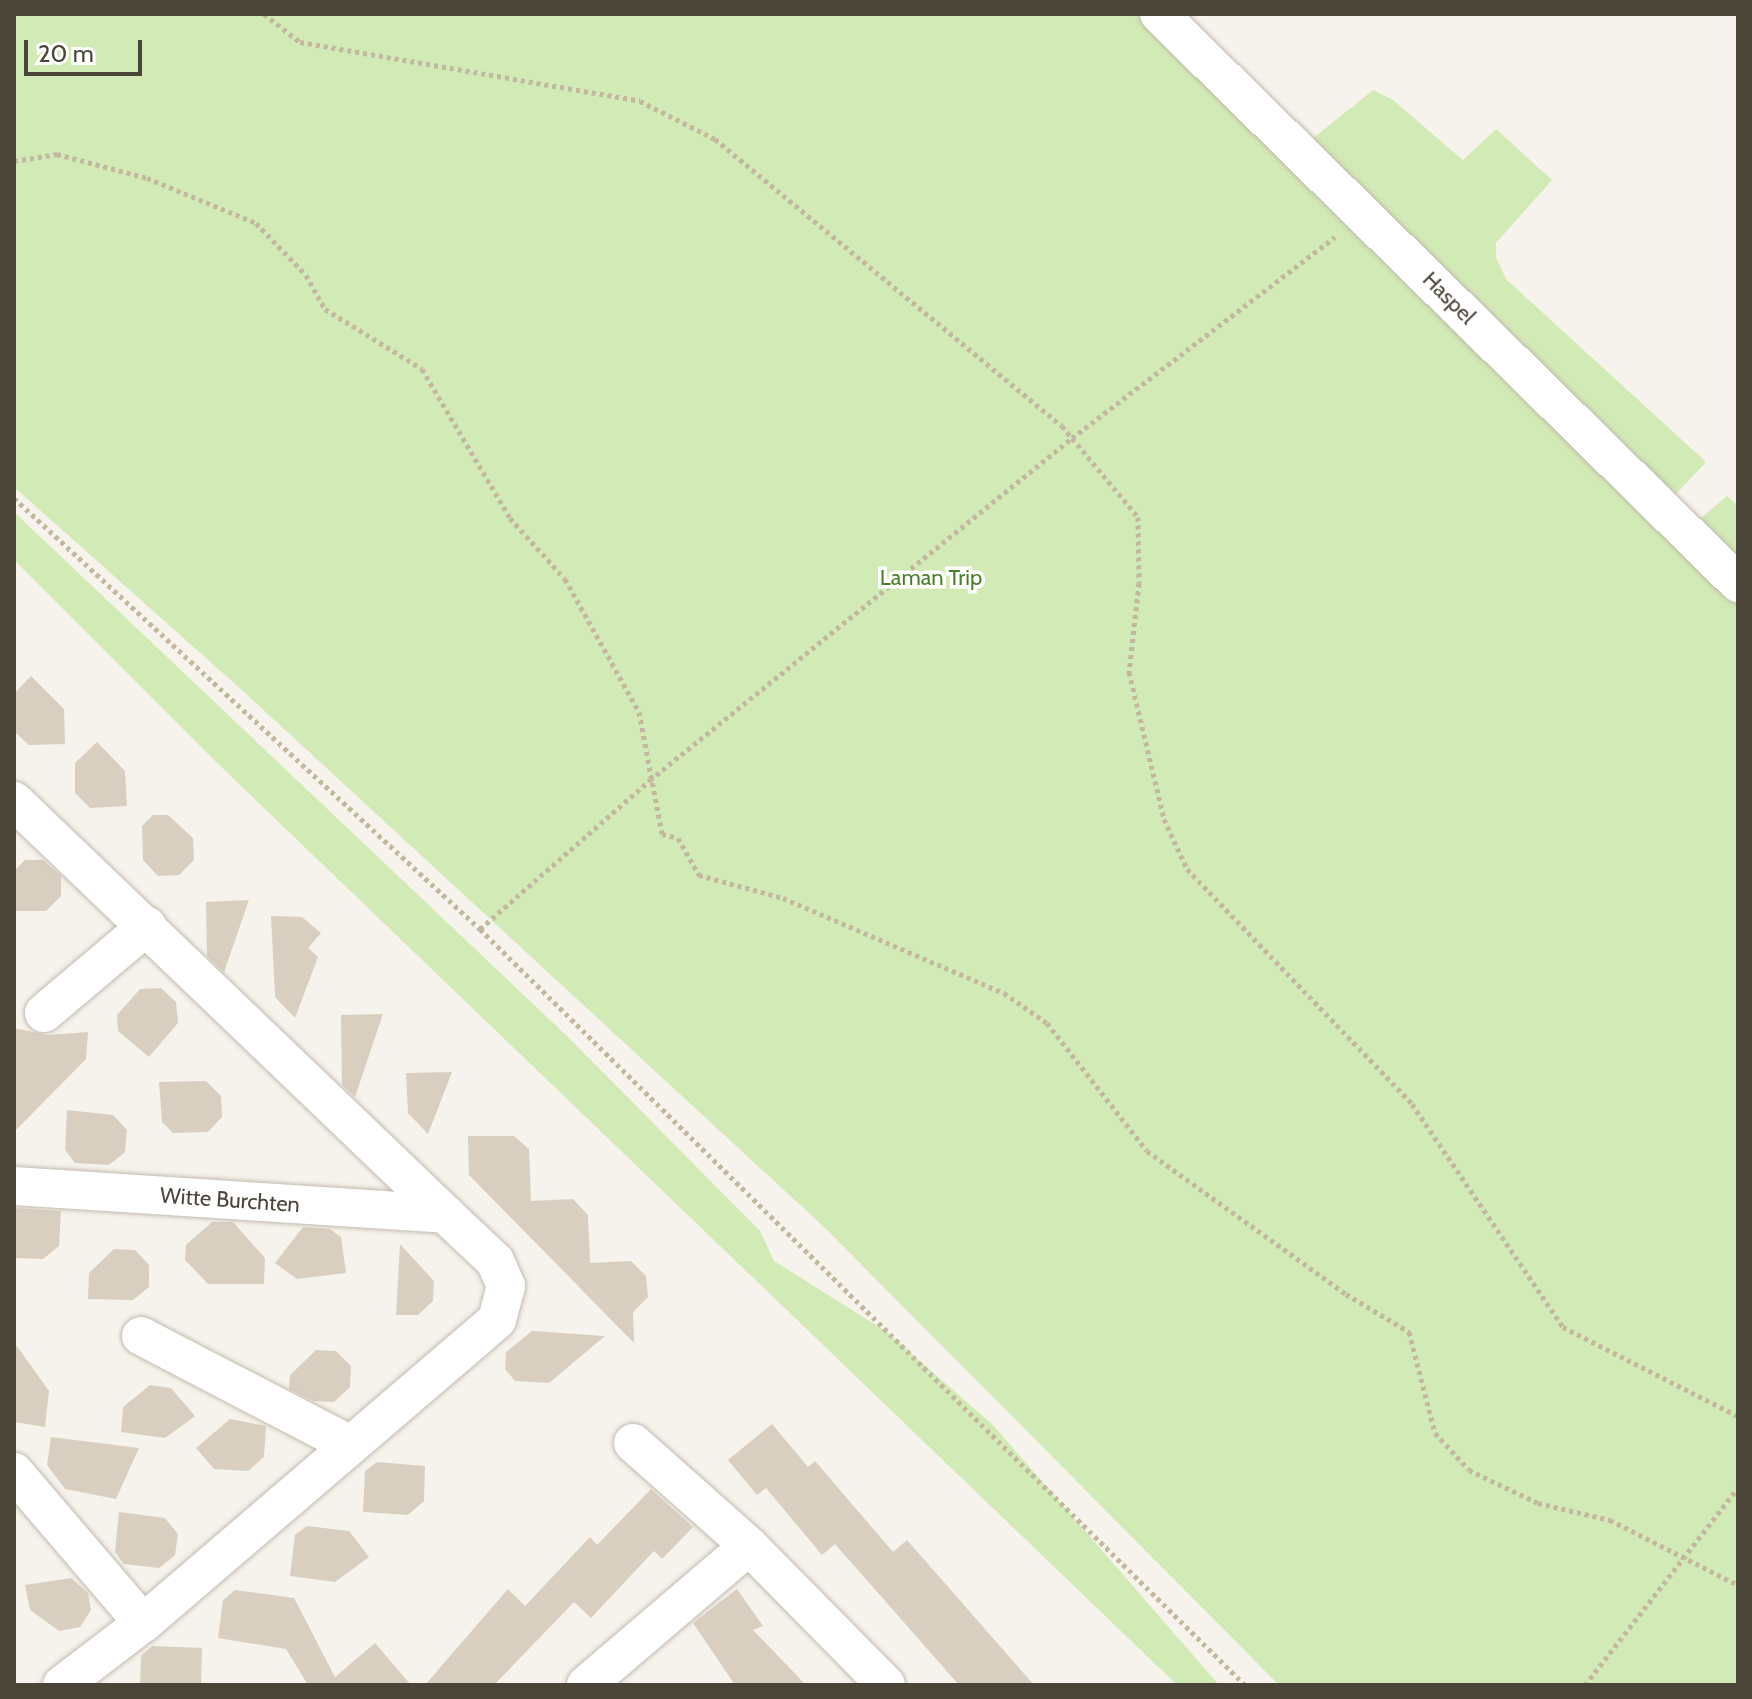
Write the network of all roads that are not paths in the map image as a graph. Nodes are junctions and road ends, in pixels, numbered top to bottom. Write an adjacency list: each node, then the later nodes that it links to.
1 (1159, 14): 2 (street, Haspel)
2 (1738, 583)
3 (14, 801): 4 (street)
4 (147, 926): 5 (street); 7 (street)
5 (44, 1013)
6 (14, 1186): 7 (street, Witte Burchten)
7 (445, 1214): 10 (street)
8 (141, 1336): 10 (street)
9 (633, 1443): 12 (street)
10 (350, 1445): 13 (street)
11 (14, 1472): 13 (street)
12 (749, 1546): 15 (street); 16 (street)
13 (143, 1623): 14 (street)
14 (62, 1685)
15 (586, 1685)
16 (886, 1685)

